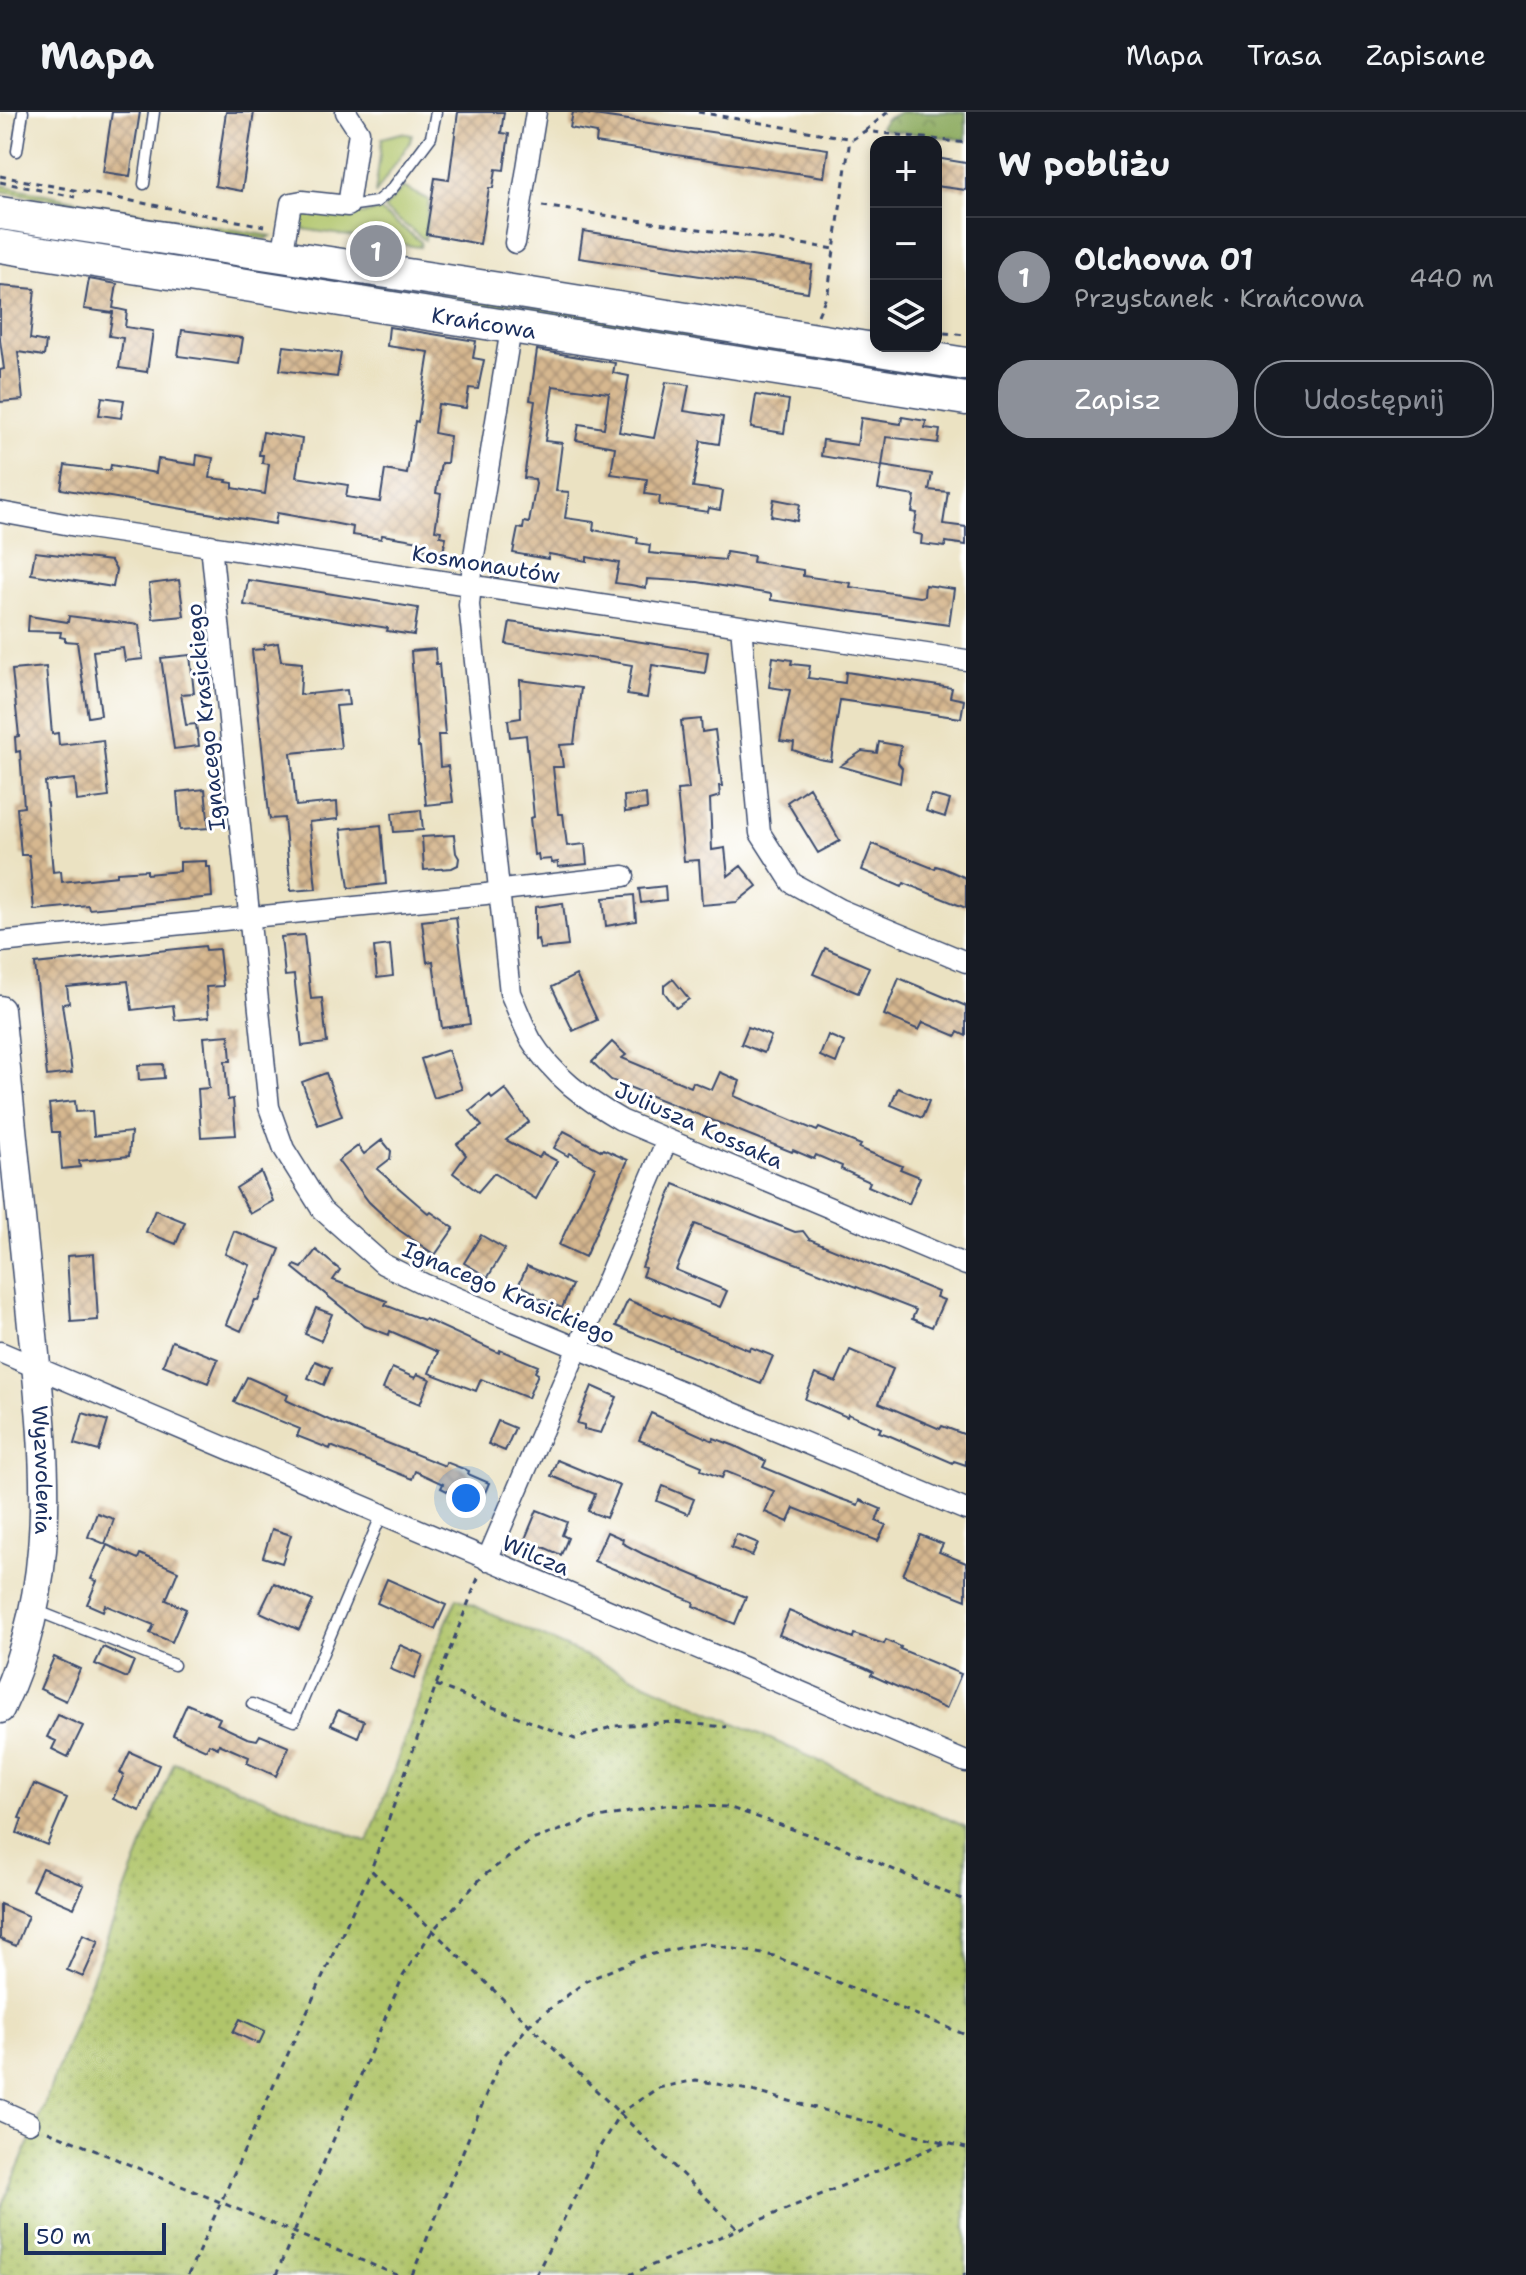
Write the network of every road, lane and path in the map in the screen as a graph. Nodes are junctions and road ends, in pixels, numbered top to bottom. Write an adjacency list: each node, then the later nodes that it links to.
1 (23, 112): 11 (lane)
2 (154, 112): 12 (lane)
3 (346, 112): 16 (street)
4 (436, 112): 16 (lane)
5 (536, 112): 15 (street)
6 (698, 112): 9 (path)
7 (888, 112): 8 (path)
8 (865, 131): 9 (path); 10 (path)
9 (850, 139): 22 (path)
10 (966, 143)
11 (17, 151)
12 (144, 184)
13 (0, 199): 19 (street, Krańcowa)
14 (142, 201): 17 (path)
15 (521, 203): 20 (street); 22 (path)
16 (348, 206): 23 (street)
17 (140, 210)
18 (0, 213): 19 (main road, Krańcowa)
19 (42, 219): 23 (main road, Krańcowa)
20 (515, 243)
21 (0, 246): 29 (main road, Krańcowa)
22 (835, 249): 24 (path)
23 (282, 257): 28 (main road, Krańcowa)
24 (819, 310)
25 (942, 333): 26 (path)
26 (966, 335)
27 (509, 341): 32 (street, Juliusza Kossaka)
28 (966, 364)
29 (966, 399)
30 (0, 512): 31 (street, Kosmonautów)
31 (211, 545): 32 (street, Kosmonautów); 37 (street, Ignacego Krasickiego)
32 (470, 586): 33 (street, Kosmonautów); 36 (street, Juliusza Kossaka)
33 (741, 626): 34 (street, Kosmonautów); 39 (street)
34 (966, 660)
35 (624, 876): 36 (street)
36 (498, 892): 37 (street); 41 (street, Juliusza Kossaka)
37 (249, 917): 38 (street); 43 (street, Ignacego Krasickiego)
38 (0, 942)
39 (966, 962)
40 (0, 1010): 45 (street, Wyzwolenia)
41 (667, 1140): 42 (street, Juliusza Kossaka); 43 (street)
42 (966, 1265)
43 (577, 1348): 46 (street, Ignacego Krasickiego); 48 (street)
44 (0, 1352): 45 (street, Wilcza)
45 (36, 1367): 47 (street, Wilcza); 49 (street, Wyzwolenia)
46 (966, 1510)
47 (381, 1516): 48 (street, Wilcza); 52 (lane)
48 (487, 1560): 51 (path); 55 (street, Wilcza)
49 (35, 1610): 50 (lane); 53 (street, Wyzwolenia)
50 (174, 1665)
51 (436, 1685): 54 (path); 56 (path)
52 (252, 1704)
53 (0, 1709)
54 (726, 1727)
55 (966, 1762)
56 (371, 1870): 58 (path); 66 (path)
57 (966, 1901): 58 (path)
58 (433, 1930): 59 (path); 68 (path)
59 (530, 2024): 60 (path); 62 (path); 72 (path)
60 (966, 2035)
61 (0, 2110): 63 (street)
62 (620, 2113): 64 (path); 67 (path); 73 (path)
63 (29, 2123): 66 (path)
64 (944, 2143): 65 (path); 67 (path)
65 (966, 2148)
66 (220, 2202): 68 (path); 69 (path)
67 (739, 2230): 74 (path)
68 (294, 2233): 70 (path); 71 (path)
69 (188, 2275)
70 (276, 2275)
71 (397, 2275)
72 (412, 2275)
73 (536, 2275)
74 (629, 2275)

